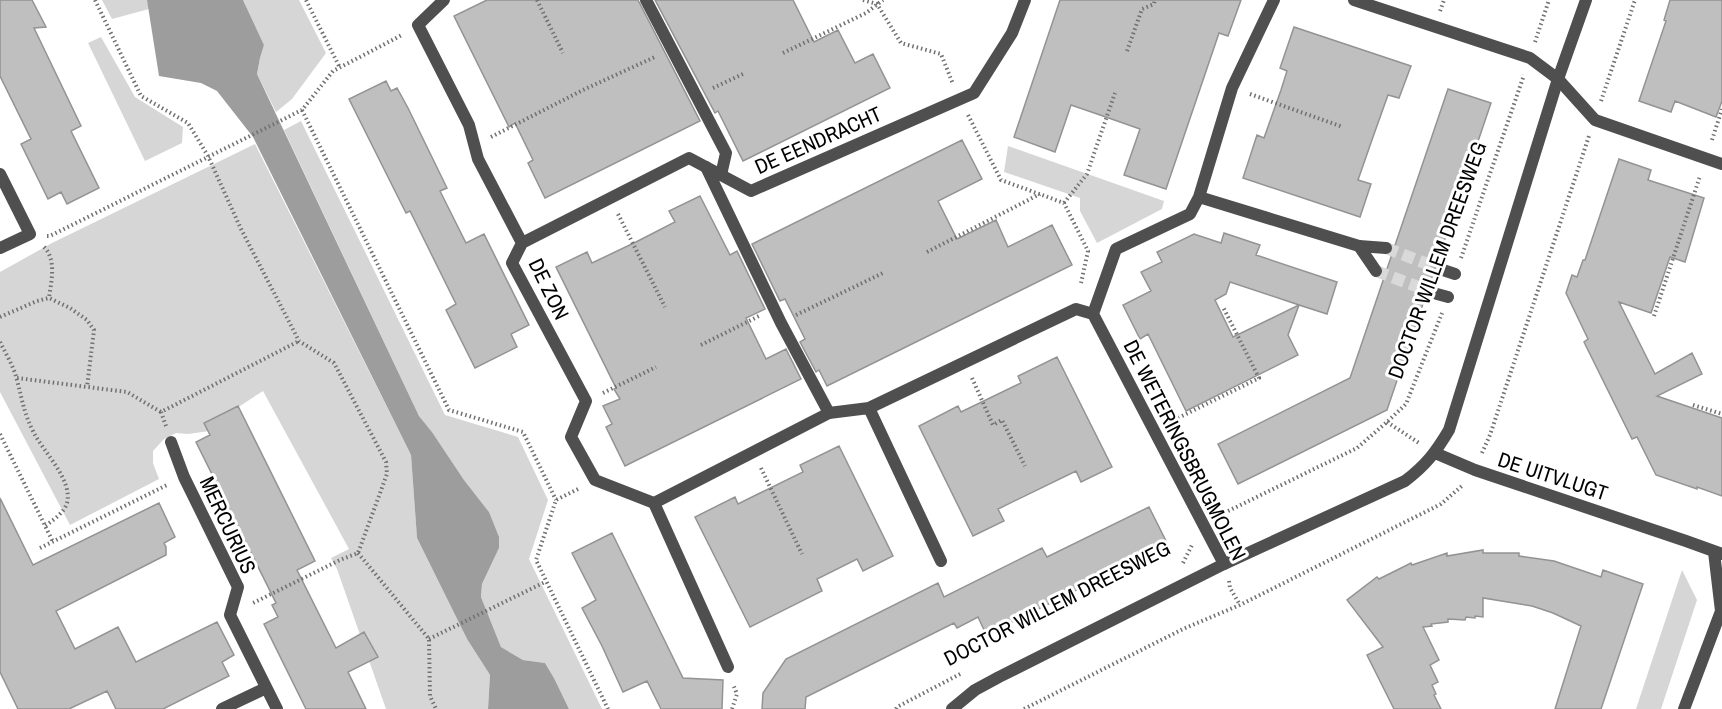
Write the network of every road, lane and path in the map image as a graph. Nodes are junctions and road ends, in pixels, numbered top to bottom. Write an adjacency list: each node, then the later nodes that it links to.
1 (95, 0): 34 (path)
2 (306, 0): 22 (path)
3 (444, 0): 16 (street)
4 (537, 0): 19 (path)
5 (646, 0): 17 (street)
6 (862, 0): 15 (path)
7 (884, 0): 15 (path)
8 (1025, 0): 28 (street, DE EENDRACHT)
9 (1155, 0): 18 (path)
10 (1274, 0): 25 (street)
11 (1354, 0): 21 (street)
12 (1549, 0): 21 (path, DOCTOR WILLEM DREESWEG)
13 (1586, 0): 24 (street, DOCTOR WILLEM DREESWEG)
14 (1635, 0): 31 (path)
15 (877, 4): 20 (path); 28 (path)
16 (418, 25): 22 (path); 33 (street, DE ZON)
17 (672, 50): 27 (street); 33 (path)
18 (1127, 51)
19 (563, 53)
20 (783, 53)
21 (1530, 57): 24 (street); 51 (path, DOCTOR WILLEM DREESWEG)
22 (339, 66): 30 (path)
23 (745, 73): 27 (path)
24 (1558, 79): 31 (street); 81 (street, DOCTOR WILLEM DREESWEG)
25 (1232, 88): 32 (path); 41 (street)
26 (1115, 93): 43 (path)
27 (696, 96): 39 (street)
28 (960, 99): 39 (street, DE EENDRACHT); 40 (path)
29 (1722, 109): 35 (path)
30 (302, 110): 34 (path); 86 (path)
31 (1594, 120): 35 (street); 83 (path)
32 (1343, 127)
33 (474, 145): 45 (street, DE ZON)
34 (208, 156): 44 (path); 63 (path)
35 (1706, 159): 36 (street); 61 (path)
36 (1722, 164)
37 (706, 167): 39 (street, DE EENDRACHT); 42 (street, DE EENDRACHT); 57 (street)
38 (0, 174): 44 (street)
39 (721, 175)
40 (1040, 194): 43 (path); 49 (path)
41 (1199, 196): 46 (street); 59 (street)
42 (610, 198): 45 (street, DE EENDRACHT); 55 (path)
43 (1064, 203): 58 (path)
44 (30, 234): 47 (street); 54 (path)
45 (522, 243): 70 (street, DE ZON)
46 (1359, 246): 48 (street); 50 (street)
47 (0, 248)
48 (1386, 248)
49 (927, 252)
50 (1376, 271)
51 (1449, 272)
52 (885, 273): 62 (path)
53 (1443, 295): 76 (path, DOCTOR WILLEM DREESWEG)
54 (49, 298): 60 (path); 69 (path)
55 (665, 307)
56 (1223, 307): 77 (path)
57 (774, 309): 62 (street); 65 (path)
58 (1076, 309): 59 (street); 66 (street)
59 (1094, 314): 77 (street, DE WETERINGSBRUGMOLEN)
60 (0, 316)
61 (1654, 316)
62 (781, 323): 74 (street)
63 (299, 341): 73 (path); 92 (path)
64 (0, 342): 68 (path)
65 (700, 345)
66 (964, 363): 72 (street); 82 (path)
67 (656, 367): 70 (path)
68 (17, 378): 69 (path); 89 (path)
69 (87, 387): 73 (path)
70 (586, 401): 85 (street)
71 (1693, 405): 75 (path)
72 (869, 408): 74 (street); 95 (street)
73 (161, 412): 79 (path)
74 (830, 413): 80 (street)
75 (1722, 414)
76 (1387, 422): 81 (path); 88 (path, DOCTOR WILLEM DREESWEG)
77 (1154, 430): 88 (street, DE WETERINGSBRUGMOLEN)
78 (0, 434): 89 (path)
79 (171, 442): 84 (street, MERCURIUS)
80 (753, 452): 87 (street); 94 (path)
81 (1435, 453): 83 (street, DE UITVLUGT); 96 (street, DOCTOR WILLEM DREESWEG)
82 (1026, 466)
83 (1475, 470): 93 (street, DE UITVLUGT); 99 (path)
84 (184, 477): 90 (path, MERCURIUS); 101 (street, MERCURIUS)
85 (595, 480): 86 (path); 87 (street)
86 (556, 500): 98 (path)
87 (654, 503): 103 (street)
88 (1203, 523): 96 (street, DE WETERINGSBRUGMOLEN); 97 (path, DOCTOR WILLEM DREESWEG)
89 (45, 526): 90 (path)
90 (53, 542): 91 (path, MERCURIUS)
91 (40, 548)
92 (358, 553): 101 (path); 102 (path)
93 (1718, 553): 100 (street, DE UITVLUGT)
94 (802, 554)
95 (941, 561)
96 (1224, 564): 99 (path, DE WETERINGSBRUGMOLEN); 111 (street, DOCTOR WILLEM DREESWEG)
97 (1182, 565)
98 (545, 582): 102 (path); 109 (path)
99 (1240, 605): 112 (path)
100 (1721, 611): 113 (street)
101 (230, 615): 105 (street)
102 (429, 639): 108 (path)
103 (728, 667)
104 (969, 669): 110 (path, DOCTOR WILLEM DREESWEG)
105 (266, 688): 106 (street); 107 (street)
106 (222, 709)
107 (277, 709)
108 (436, 709)
109 (608, 709)
110 (896, 709)
111 (952, 709)
112 (1024, 709)
113 (1684, 709)

